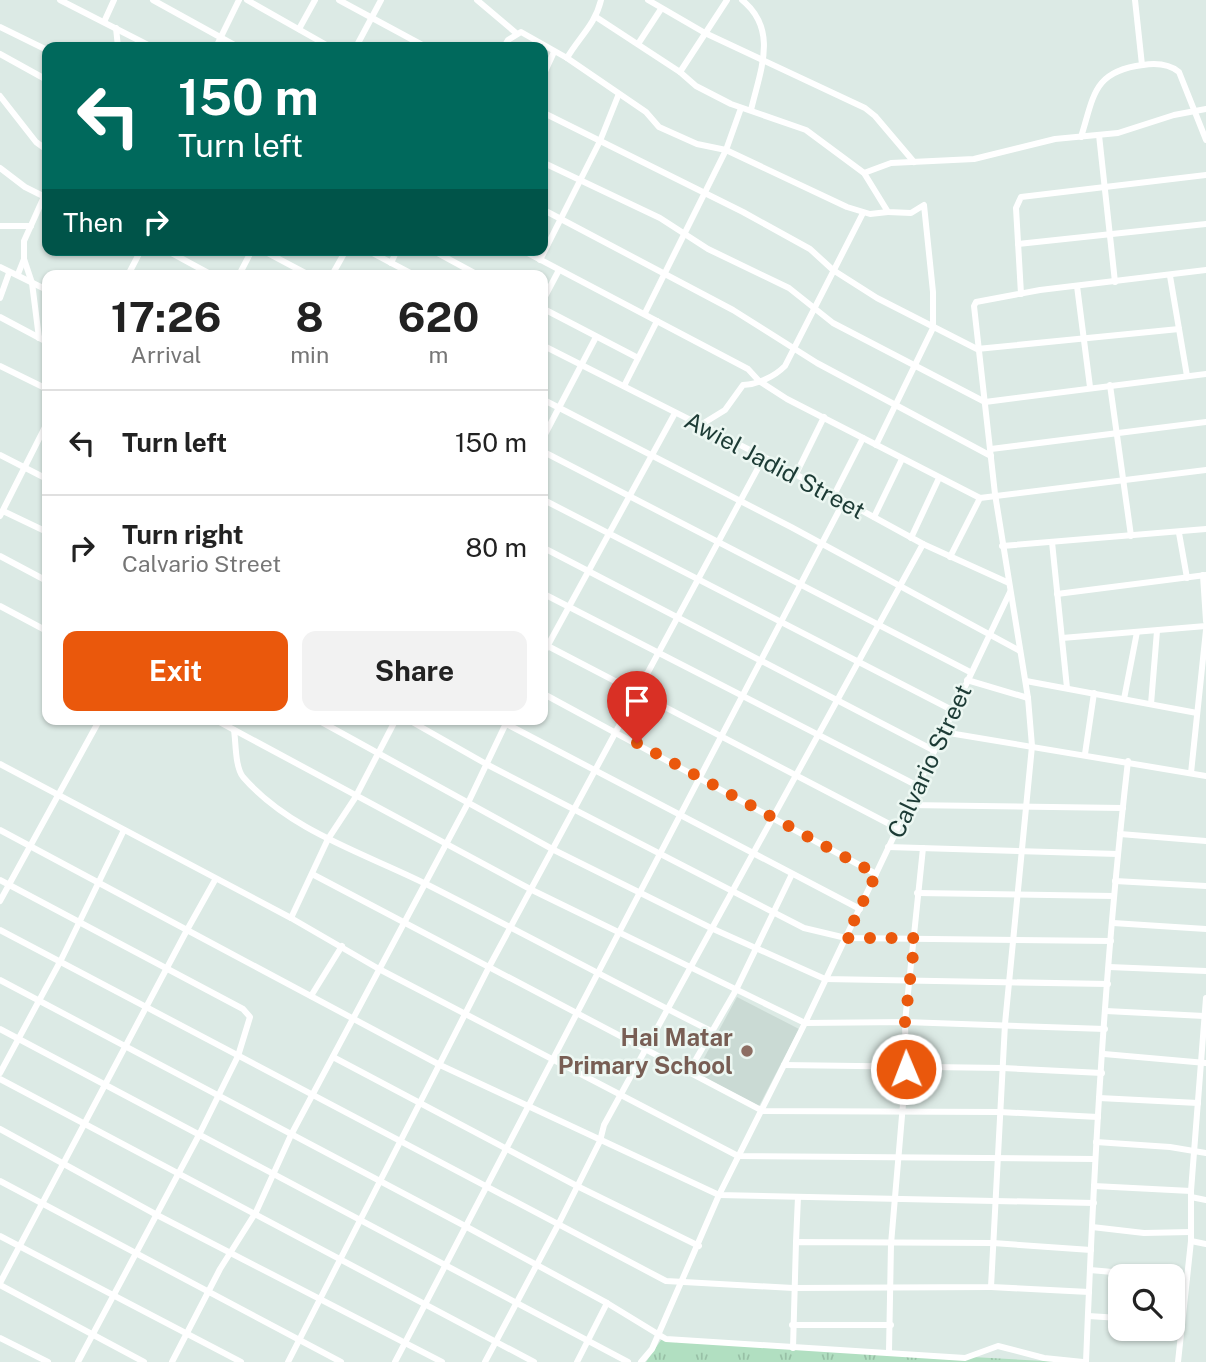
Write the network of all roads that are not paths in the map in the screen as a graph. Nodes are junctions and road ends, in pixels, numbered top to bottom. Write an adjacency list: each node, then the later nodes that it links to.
1 (60, 0): 18 (street)
2 (114, 0): 18 (street)
3 (153, 0): 24 (street)
4 (239, 0): 24 (street)
5 (247, 0): 21 (street)
6 (315, 0): 21 (street)
7 (340, 0): 16 (street)
8 (381, 0): 16 (street)
9 (477, 0): 22 (street)
10 (601, 0): 17 (street)
11 (648, 0): 15 (street)
12 (727, 0): 23 (street)
13 (742, 0): 40 (street)
14 (1135, 0): 42 (street)
15 (661, 9): 23 (street); 34 (street)
16 (372, 18): 30 (street); 31 (street)
17 (596, 18): 34 (street); 39 (street)
18 (104, 22): 20 (street)
19 (0, 27): 35 (street)
20 (116, 28): 25 (street); 26 (street)
21 (299, 29): 29 (street)
22 (516, 33): 32 (street); 33 (street)
23 (705, 33): 40 (street); 43 (street)
24 (220, 37): 27 (street); 28 (street)
25 (117, 42)
26 (140, 42)
27 (218, 42)
28 (229, 42)
29 (321, 42)
30 (359, 42)
31 (417, 42)
32 (508, 42)
33 (540, 42)
34 (638, 44): 43 (street)
35 (42, 48)
36 (548, 48): 37 (street)
37 (554, 52): 39 (street); 41 (street)
38 (0, 54): 44 (street)
39 (567, 58): 45 (street)
40 (762, 60): 49 (street); 58 (street)
41 (548, 65)
42 (1143, 65): 50 (street); 53 (street)
43 (680, 72): 47 (street)
44 (42, 77)
45 (618, 96): 55 (street); 57 (street)
46 (2, 100): 56 (street)
47 (741, 107): 49 (street); 57 (street)
48 (1206, 109): 50 (street)
49 (751, 110): 61 (street)
50 (1195, 112): 52 (street); 54 (street)
51 (548, 116): 55 (street)
52 (1099, 135): 53 (street); 64 (street)
53 (1080, 137): 58 (street)
54 (1206, 140)
55 (600, 141): 63 (street); 66 (street)
56 (42, 146)
57 (726, 150): 66 (street); 70 (street)
58 (914, 162): 61 (street)
59 (548, 165): 63 (street)
60 (0, 168): 65 (street)
61 (864, 173): 69 (street)
62 (1206, 175): 64 (street)
63 (580, 180): 71 (street); 75 (street)
64 (1105, 185): 76 (street); 78 (street)
65 (42, 193)
66 (705, 195): 75 (street); 95 (street)
67 (42, 203): 74 (street)
68 (548, 212): 71 (street)
69 (888, 212): 70 (street); 112 (street)
70 (863, 213): 95 (street)
71 (561, 218): 77 (street); 98 (street)
72 (1206, 224): 76 (street)
73 (0, 226): 74 (street)
74 (31, 226): 86 (street)
75 (686, 234): 98 (street); 107 (street)
76 (1110, 234): 78 (street); 100 (street)
77 (548, 244)
78 (1018, 244): 105 (street)
79 (177, 256): 90 (street)
80 (274, 256): 91 (street)
81 (378, 256): 88 (street)
82 (394, 256): 88 (street)
83 (443, 256): 93 (street)
84 (533, 256): 87 (street)
85 (542, 256): 87 (street)
86 (24, 259): 97 (street); 101 (street)
87 (540, 260): 94 (street)
88 (391, 263): 92 (street)
89 (0, 267): 97 (street)
90 (203, 270)
91 (300, 270)
92 (404, 270)
93 (469, 270)
94 (559, 270): 104 (street); 109 (street)
95 (834, 270): 107 (street); 112 (street)
96 (1206, 270): 99 (street)
97 (13, 273): 101 (street); 106 (street)
98 (664, 275): 109 (street); 120 (street)
99 (1170, 276): 100 (street); 113 (street)
100 (1115, 282): 102 (street)
101 (32, 283): 103 (street); 115 (street)
102 (1077, 286): 105 (street); 116 (street)
103 (42, 288)
104 (548, 291)
105 (1021, 294): 119 (street)
106 (0, 298)
107 (814, 309): 120 (street); 124 (street)
108 (548, 311): 114 (street)
109 (645, 313): 111 (street)
110 (0, 317): 115 (street)
111 (657, 321): 121 (street); 127 (street)
112 (933, 328): 119 (street); 124 (street)
113 (1179, 329): 116 (street); 126 (street)
114 (596, 337): 121 (street); 122 (street)
115 (39, 338): 117 (street)
116 (1082, 339): 119 (street); 131 (street)
117 (42, 340)
118 (548, 348): 122 (street, Awiel Jadid Street)
119 (977, 349): 133 (street)
120 (795, 350): 127 (street); 134 (street)
121 (638, 358): 129 (street)
122 (580, 364): 129 (street, Awiel Jadid Street); 135 (street)
123 (0, 366): 130 (street)
124 (914, 367): 133 (street); 134 (street)
125 (1206, 374): 126 (street)
126 (1187, 376): 128 (street)
127 (759, 381): 137 (street); 139 (street)
128 (1110, 385): 131 (street); 141 (street)
129 (624, 386): 136 (street, Awiel Jadid Street)
130 (42, 387)
131 (1090, 387): 133 (street)
132 (548, 402): 135 (street)
133 (985, 402): 145 (street)
134 (896, 404): 144 (street); 145 (street)
135 (559, 408): 140 (street); 148 (street)
136 (675, 413): 139 (street, Awiel Jadid Street); 148 (street)
137 (824, 417): 143 (street); 153 (street)
138 (1206, 422): 141 (street)
139 (699, 426): 149 (street, Awiel Jadid Street)
140 (548, 429)
141 (1116, 433): 145 (street); 156 (street)
142 (42, 438): 151 (street)
143 (863, 438): 144 (street); 158 (street)
144 (876, 445): 150 (street)
145 (991, 453): 157 (street)
146 (548, 454): 160 (street)
147 (0, 455): 151 (street)
148 (653, 456): 160 (street); 161 (street)
149 (764, 457): 153 (street, Awiel Jadid Street); 161 (street)
150 (902, 459): 155 (street); 165 (street)
151 (24, 468): 154 (street); 164 (street)
152 (1206, 470): 156 (street)
153 (796, 474): 158 (street, Awiel Jadid Street)
154 (42, 477)
155 (939, 478): 159 (street); 171 (street)
156 (1122, 480): 157 (street); 170 (street)
157 (995, 494): 159 (street); 176 (street)
158 (834, 495): 162 (street, Awiel Jadid Street)
159 (980, 498): 179 (street)
160 (630, 499): 168 (street); 172 (street)
161 (740, 501): 172 (street); 174 (street)
162 (844, 501): 165 (street, Awiel Jadid Street); 174 (street)
163 (548, 502): 168 (street)
164 (1, 514): 167 (street)
165 (874, 517): 171 (street, Awiel Jadid Street)
166 (1206, 529): 169 (street)
167 (42, 530)
168 (609, 533): 180 (street); 184 (street)
169 (1179, 533): 170 (street); 183 (street)
170 (1131, 536): 173 (street)
171 (911, 538): 175 (street, Awiel Jadid Street)
172 (720, 542): 184 (street); 185 (street)
173 (1052, 542): 176 (street); 188 (street)
174 (821, 544): 185 (street); 186 (street)
175 (923, 544): 179 (street, Awiel Jadid Street); 186 (street)
176 (1002, 546): 187 (street)
177 (548, 550): 180 (street)
178 (0, 556): 182 (street)
179 (950, 557): 187 (street, Awiel Jadid Street)
180 (589, 570): 191 (street); 192 (street)
181 (1205, 575): 183 (street); 195 (street)
182 (42, 578)
183 (1187, 578): 188 (street)
184 (699, 580): 192 (street); 193 (street)
185 (799, 584): 193 (street); 194 (street)
186 (900, 586): 194 (street); 199 (street)
187 (1009, 587): 199 (street, Calvario Street); 203 (street)
188 (1058, 594): 200 (street)
189 (548, 596): 191 (street)
190 (0, 606): 196 (street)
191 (569, 606): 201 (street); 204 (street)
192 (678, 619): 204 (street); 205 (street)
193 (779, 623): 205 (street); 206 (street)
194 (880, 626): 206 (street); 207 (street)
195 (1206, 626): 197 (street); 220 (street)
196 (42, 628)
197 (1157, 631): 198 (street); 218 (street)
198 (1137, 632): 200 (street); 216 (street)
199 (989, 634): 203 (street); 207 (street, Calvario Street)
200 (1062, 638): 210 (street)
201 (548, 639)
202 (548, 646): 211 (street)
203 (1020, 651): 209 (street)
204 (657, 654): 211 (street); 214 (street)
205 (760, 660): 214 (street); 217 (street)
206 (857, 663): 217 (street); 219 (street)
207 (970, 672): 208 (street, Calvario Street)
208 (967, 680): 215 (street); 219 (street, Calvario Street)
209 (1026, 681): 210 (street); 215 (street)
210 (1067, 688): 212 (street)
211 (638, 693): 229 (street); 231 (street)
212 (1094, 693): 216 (street); 236 (street)
213 (548, 696): 229 (street)
214 (742, 698): 231 (street); 232 (street)
215 (1028, 698): 233 (street)
216 (1124, 699): 218 (street)
217 (838, 702): 232 (street); 234 (street)
218 (1151, 704): 220 (street)
219 (952, 710): 230 (street, Calvario Street)
220 (1197, 713): 241 (street)
221 (97, 725): 246 (street)
222 (225, 725): 228 (street)
223 (327, 725): 235 (street)
224 (393, 725): 235 (street)
225 (418, 725): 239 (street)
226 (506, 725): 239 (street)
227 (512, 725): 240 (street)
228 (234, 730): 247 (street); 259 (street)
229 (616, 731): 240 (street); 244 (street)
230 (943, 732): 233 (street); 234 (street, Calvario Street)
231 (721, 735): 242 (street); 244 (street)
232 (817, 736): 242 (street); 245 (street)
233 (1032, 746): 236 (street); 250 (street)
234 (933, 750): 245 (street, Calvario Street)
235 (379, 752): 247 (street); 248 (street)
236 (1085, 754): 237 (street)
237 (1128, 761): 241 (street); 251 (street)
238 (0, 764): 246 (street)
239 (488, 765): 248 (street); 252 (street)
240 (594, 771): 252 (street); 253 (street)
241 (1191, 773): 243 (street)
242 (796, 774): 254 (street); 255 (street)
243 (1206, 776)
244 (701, 777): 253 (street); 254 (street)
245 (916, 785): 249 (street, Calvario Street)
246 (57, 794): 257 (street); 262 (street)
247 (355, 798): 259 (street); 261 (street)
248 (468, 803): 261 (street); 265 (street)
249 (907, 805): 250 (street); 255 (street, Calvario Street)
250 (1027, 808): 251 (street); 266 (street)
251 (1123, 808): 258 (street)
252 (576, 810): 265 (street); 269 (street)
253 (680, 815): 267 (street); 269 (street)
254 (773, 816): 267 (street); 271 (street)
255 (897, 828): 263 (street, Calvario Street)
256 (0, 831): 262 (street)
257 (124, 831): 274 (street); 275 (street)
258 (1120, 834): 260 (street); 268 (street)
259 (328, 839): 272 (street); 277 (street)
260 (1206, 841)
261 (445, 845): 277 (street); 280 (street)
262 (30, 846): 275 (street); 278 (street)
263 (888, 847): 264 (street); 271 (street, Calvario Street)
264 (923, 848): 266 (street); 283 (street)
265 (554, 850): 280 (street); 282 (street)
266 (1022, 851): 268 (street); 284 (street)
267 (751, 853): 270 (street); 281 (street)
268 (1118, 854): 276 (street)
269 (661, 855): 281 (street); 282 (street)
270 (792, 874): 287 (street); 288 (street)
271 (876, 874): 287 (street, Calvario Street)
272 (314, 875): 289 (street); 290 (street)
273 (0, 880): 278 (street)
274 (215, 880): 289 (street); 297 (street)
275 (98, 881): 291 (street); 297 (street)
276 (1115, 881): 279 (street); 285 (street)
277 (424, 883): 290 (street); 294 (street)
278 (10, 885): 286 (street); 291 (street)
279 (1206, 886)
280 (532, 890): 294 (street); 298 (street)
281 (730, 891): 288 (street); 293 (street)
282 (642, 893): 293 (street); 298 (street)
283 (917, 893): 284 (street); 300 (street)
284 (1017, 894): 285 (street); 301 (street)
285 (1114, 896): 292 (street)
286 (0, 901)
287 (860, 909): 299 (street, Calvario Street)
288 (774, 911): 299 (street); 304 (street)
289 (291, 918): 303 (street)
290 (404, 921): 307 (street); 309 (street)
291 (79, 922): 305 (street); 310 (street)
292 (1113, 923): 295 (street); 302 (street)
293 (711, 928): 304 (street); 306 (street)
294 (511, 929): 307 (street); 312 (street)
295 (1206, 929)
296 (0, 930): 305 (street)
297 (187, 930): 310 (street); 319 (street)
298 (620, 933): 306 (street); 312 (street)
299 (846, 938): 300 (street); 313 (street, Calvario Street)
300 (915, 938): 301 (street); 315 (street)
301 (1013, 938): 302 (street); 316 (street)
302 (1111, 941): 308 (street)
303 (342, 946): 309 (street); 319 (street)
304 (755, 948): 313 (street); 318 (street)
305 (61, 960): 321 (street); 323 (street)
306 (691, 966): 318 (street); 324 (street)
307 (489, 967): 326 (street); 327 (street)
308 (1109, 967): 311 (street); 317 (street)
309 (379, 968): 326 (street); 329 (street)
310 (168, 970): 323 (street); 341 (street)
311 (1206, 971)
312 (599, 976): 324 (street); 327 (street)
313 (825, 979): 315 (street); 331 (street, Calvario Street)
314 (0, 980): 321 (street)
315 (909, 981): 316 (street); 330 (street)
316 (1009, 982): 317 (street); 332 (street)
317 (1108, 984): 325 (street)
318 (736, 990): 331 (street); 335 (street)
319 (311, 996): 329 (street)
320 (1206, 998): 322 (street)
321 (40, 1001): 337 (street); 338 (street)
322 (1206, 1003): 328 (street)
323 (147, 1006): 338 (street); 341 (street)
324 (669, 1010): 335 (street); 339 (street)
325 (1107, 1011): 328 (street); 334 (street)
326 (466, 1013): 343 (street); 345 (street)
327 (578, 1014): 339 (street); 343 (street)
328 (1204, 1016): 336 (street)
329 (353, 1020): 342 (street); 345 (street)
330 (905, 1022): 331 (street); 332 (street); 348 (street)
331 (805, 1023): 346 (street, Calvario Street)
332 (1005, 1024): 334 (street); 347 (street)
333 (0, 1029): 337 (street)
334 (1105, 1029): 340 (street)
335 (711, 1031): 350 (street)
336 (1204, 1038): 344 (street)
337 (20, 1040): 349 (street); 353 (street)
338 (126, 1045): 353 (street); 355 (street)
339 (646, 1051): 350 (street); 354 (street)
340 (1104, 1054): 344 (street); 351 (street)
341 (238, 1056): 355 (street); 356 (street)
342 (332, 1057): 356 (street); 358 (street)
343 (554, 1059): 354 (street); 360 (street)
344 (1203, 1062): 359 (street)
345 (440, 1065): 358 (street); 360 (street)
346 (784, 1065): 348 (street); 362 (street, Calvario Street)
347 (1003, 1068): 348 (street); 351 (street); 364 (street)
348 (906, 1069): 363 (street)
349 (0, 1073)
350 (688, 1073): 362 (street)
351 (1102, 1073): 357 (street)
352 (0, 1079): 366 (street)
353 (106, 1084): 366 (street); 368 (street)
354 (620, 1095): 370 (street); 377 (street)
355 (218, 1096): 368 (street); 369 (street)
356 (314, 1096): 369 (street); 371 (street)
357 (1099, 1098): 359 (street); 365 (street)
358 (418, 1104): 371 (street); 373 (street)
359 (1197, 1106): 361 (street); 374 (street)
360 (527, 1108): 370 (street); 373 (street)
361 (1206, 1110)
362 (763, 1111): 363 (street); 377 (street, Calvario Street)
363 (901, 1111): 364 (street); 376 (street)
364 (1000, 1112): 365 (street); 378 (street)
365 (1098, 1117): 372 (street)
366 (83, 1124): 380 (street); 381 (street)
367 (0, 1129): 380 (street)
368 (199, 1135): 381 (street); 382 (street)
369 (291, 1135): 382 (street); 384 (street)
370 (600, 1141): 385 (street); 389 (street)
371 (398, 1142): 384 (street); 387 (street)
372 (1096, 1142): 374 (street); 379 (street)
373 (506, 1149): 385 (street); 387 (street)
374 (1196, 1151): 375 (street); 388 (street)
375 (1206, 1153)
376 (897, 1155): 377 (street); 378 (street); 391 (street)
377 (738, 1156): 389 (street, Calvario Street)
378 (997, 1156): 379 (street); 392 (street)
379 (1095, 1159): 386 (street)
380 (63, 1163): 395 (street); 397 (street)
381 (178, 1174): 396 (street); 397 (street)
382 (272, 1174): 396 (street); 398 (street)
383 (0, 1181): 395 (street)
384 (378, 1181): 398 (street); 400 (street)
385 (577, 1186): 399 (street); 410 (street)
386 (1094, 1186): 388 (street); 394 (street)
387 (486, 1187): 399 (street); 400 (street)
388 (1191, 1194): 393 (street); 402 (street)
389 (719, 1195): 390 (street); 410 (street, Calvario Street)
390 (799, 1197): 391 (street); 405 (street)
391 (894, 1199): 392 (street); 407 (street)
392 (994, 1199): 394 (street); 406 (street)
393 (1206, 1200)
394 (1094, 1203): 401 (street)
395 (42, 1204): 409 (street); 413 (street)
396 (256, 1212): 412 (street); 414 (street)
397 (157, 1214): 412 (street); 413 (street)
398 (360, 1219): 414 (street); 416 (street)
399 (558, 1225): 415 (street); 421 (street)
400 (465, 1226): 415 (street); 416 (street)
401 (1092, 1227): 402 (street); 411 (street)
402 (1190, 1232): 404 (street)
403 (0, 1236): 409 (street)
404 (1191, 1241): 408 (street); 419 (street)
405 (796, 1242): 407 (street); 423 (street)
406 (993, 1243): 407 (street); 411 (street); 424 (street)
407 (891, 1244): 422 (street)
408 (1206, 1244)
409 (19, 1246): 420 (street); 427 (street)
410 (699, 1246): 421 (street, Calvario Street)
411 (1091, 1250): 417 (street)
412 (229, 1252): 426 (street); 428 (street)
413 (135, 1254): 426 (street); 427 (street)
414 (340, 1259): 428 (street); 431 (street)
415 (535, 1264): 429 (street); 430 (street)
416 (445, 1265): 429 (street); 431 (street)
417 (1090, 1270): 418 (street); 425 (street)
418 (1108, 1272)
419 (1187, 1278): 432 (street)
420 (0, 1284): 439 (street)
421 (682, 1284): 423 (street); 438 (street, Calvario Street)
422 (891, 1286): 423 (street); 424 (street); 436 (street)
423 (793, 1287): 435 (street)
424 (991, 1287): 425 (street)
425 (1089, 1292): 433 (street)
426 (208, 1293): 437 (street); 441 (street)
427 (114, 1294): 437 (street); 439 (street)
428 (320, 1298): 441 (street); 444 (street)
429 (517, 1301): 442 (street); 445 (street)
430 (607, 1303): 438 (street); 442 (street)
431 (424, 1304): 444 (street); 445 (street)
432 (1185, 1307)
433 (1088, 1316): 434 (street); 462 (street)
434 (1108, 1317)
435 (792, 1325): 436 (street); 446 (street)
436 (891, 1325): 447 (street)
437 (187, 1333): 451 (street); 452 (street)
438 (659, 1333): 446 (street); 461 (street, Calvario Street)
439 (93, 1334): 449 (street); 450 (street)
440 (0, 1338): 448 (street)
441 (298, 1339): 453 (street); 454 (street)
442 (588, 1341): 459 (street); 460 (street)
443 (1181, 1341): 463 (street)
444 (406, 1342): 455 (street); 456 (street)
445 (495, 1343): 457 (street); 458 (street)
446 (793, 1348): 447 (street)
447 (889, 1351): 462 (street)
448 (48, 1362)
449 (78, 1362)
450 (144, 1362)
451 (172, 1362)
452 (241, 1362)
453 (288, 1362)
454 (341, 1362)
455 (395, 1362)
456 (442, 1362)
457 (485, 1362)
458 (534, 1362)
459 (577, 1362)
460 (628, 1362)
461 (641, 1362)
462 (1085, 1362)
463 (1178, 1362)

